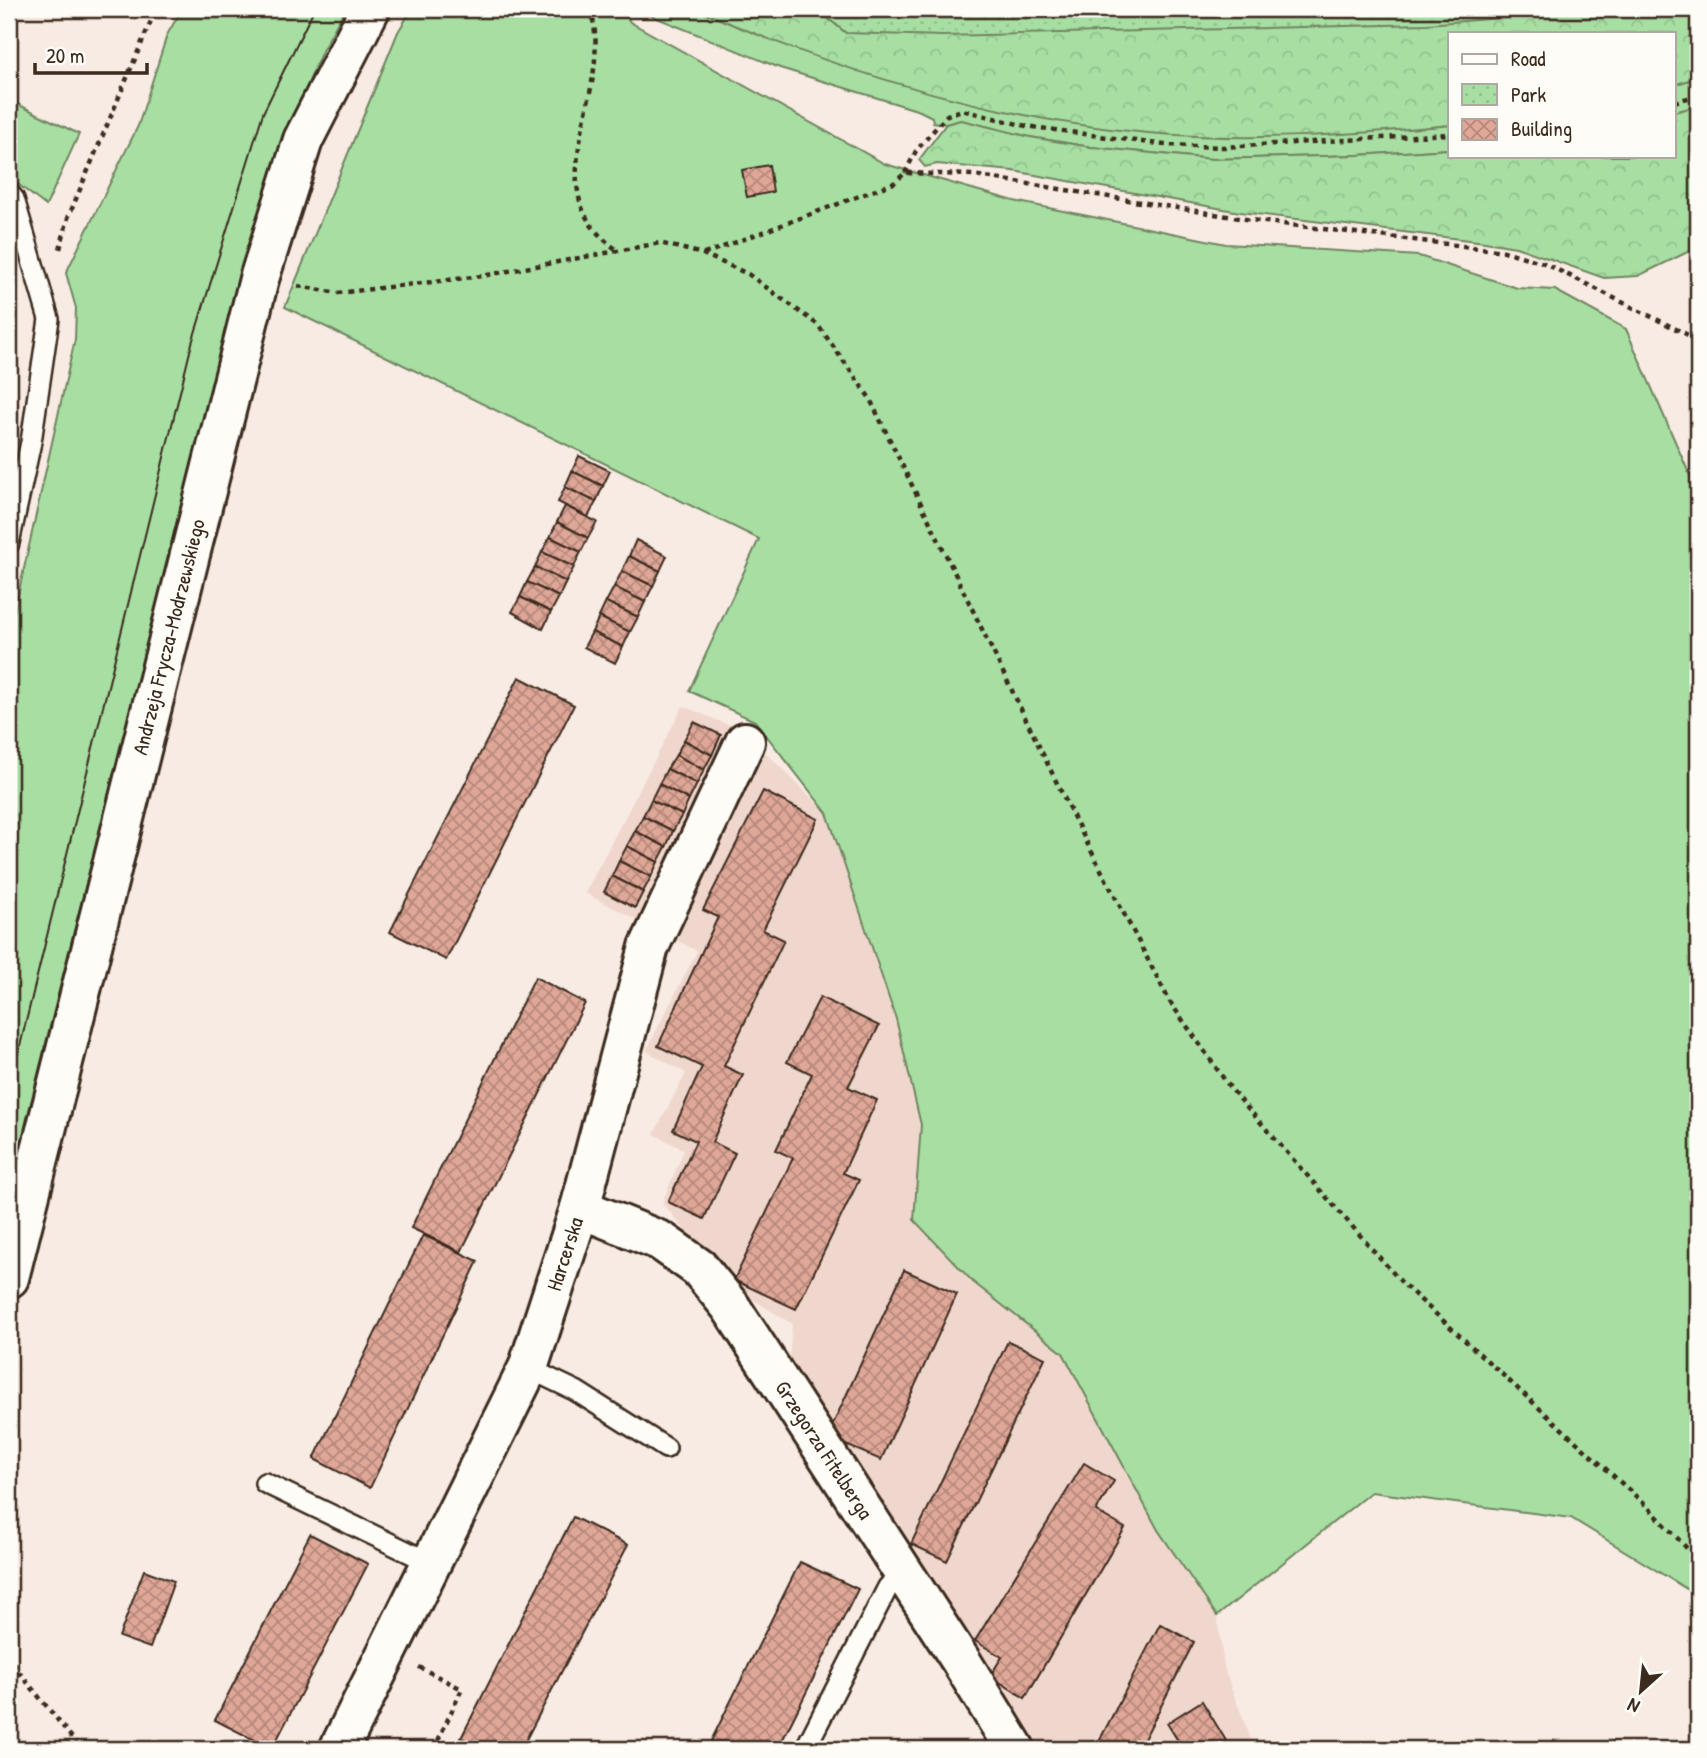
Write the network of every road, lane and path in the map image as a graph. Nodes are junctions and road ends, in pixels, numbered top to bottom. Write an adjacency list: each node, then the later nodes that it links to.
1 (156, 9): 10 (path)
2 (370, 9): 12 (street, Andrzeja Frycza-Modrzewskiego)
3 (590, 9): 9 (path)
4 (1698, 95): 5 (path)
5 (1676, 101)
6 (1448, 134): 7 (path)
7 (905, 173): 11 (path); 13 (path)
8 (9, 193): 14 (lane)
9 (619, 251): 11 (path); 12 (path)
10 (59, 254)
11 (703, 254): 21 (path)
12 (259, 279): 17 (street, Andrzeja Frycza-Modrzewskiego)
13 (1698, 340)
14 (9, 543)
15 (745, 742): 16 (street, Harcerska)
16 (580, 1208): 18 (street, Harcerska); 23 (street, Grzegorza Fitelberga)
17 (9, 1278)
18 (528, 1368): 19 (lane); 22 (street, Harcerska)
19 (666, 1448)
20 (265, 1483): 22 (lane)
21 (1698, 1560)
22 (433, 1564): 24 (street, Harcerska)
23 (905, 1574): 29 (lane); 30 (street, Grzegorza Fitelberga)
24 (388, 1651): 27 (street, Harcerska); 28 (path)
25 (9, 1654): 26 (path)
26 (82, 1749)
27 (339, 1749)
28 (434, 1749)
29 (805, 1749)
30 (1015, 1749)

